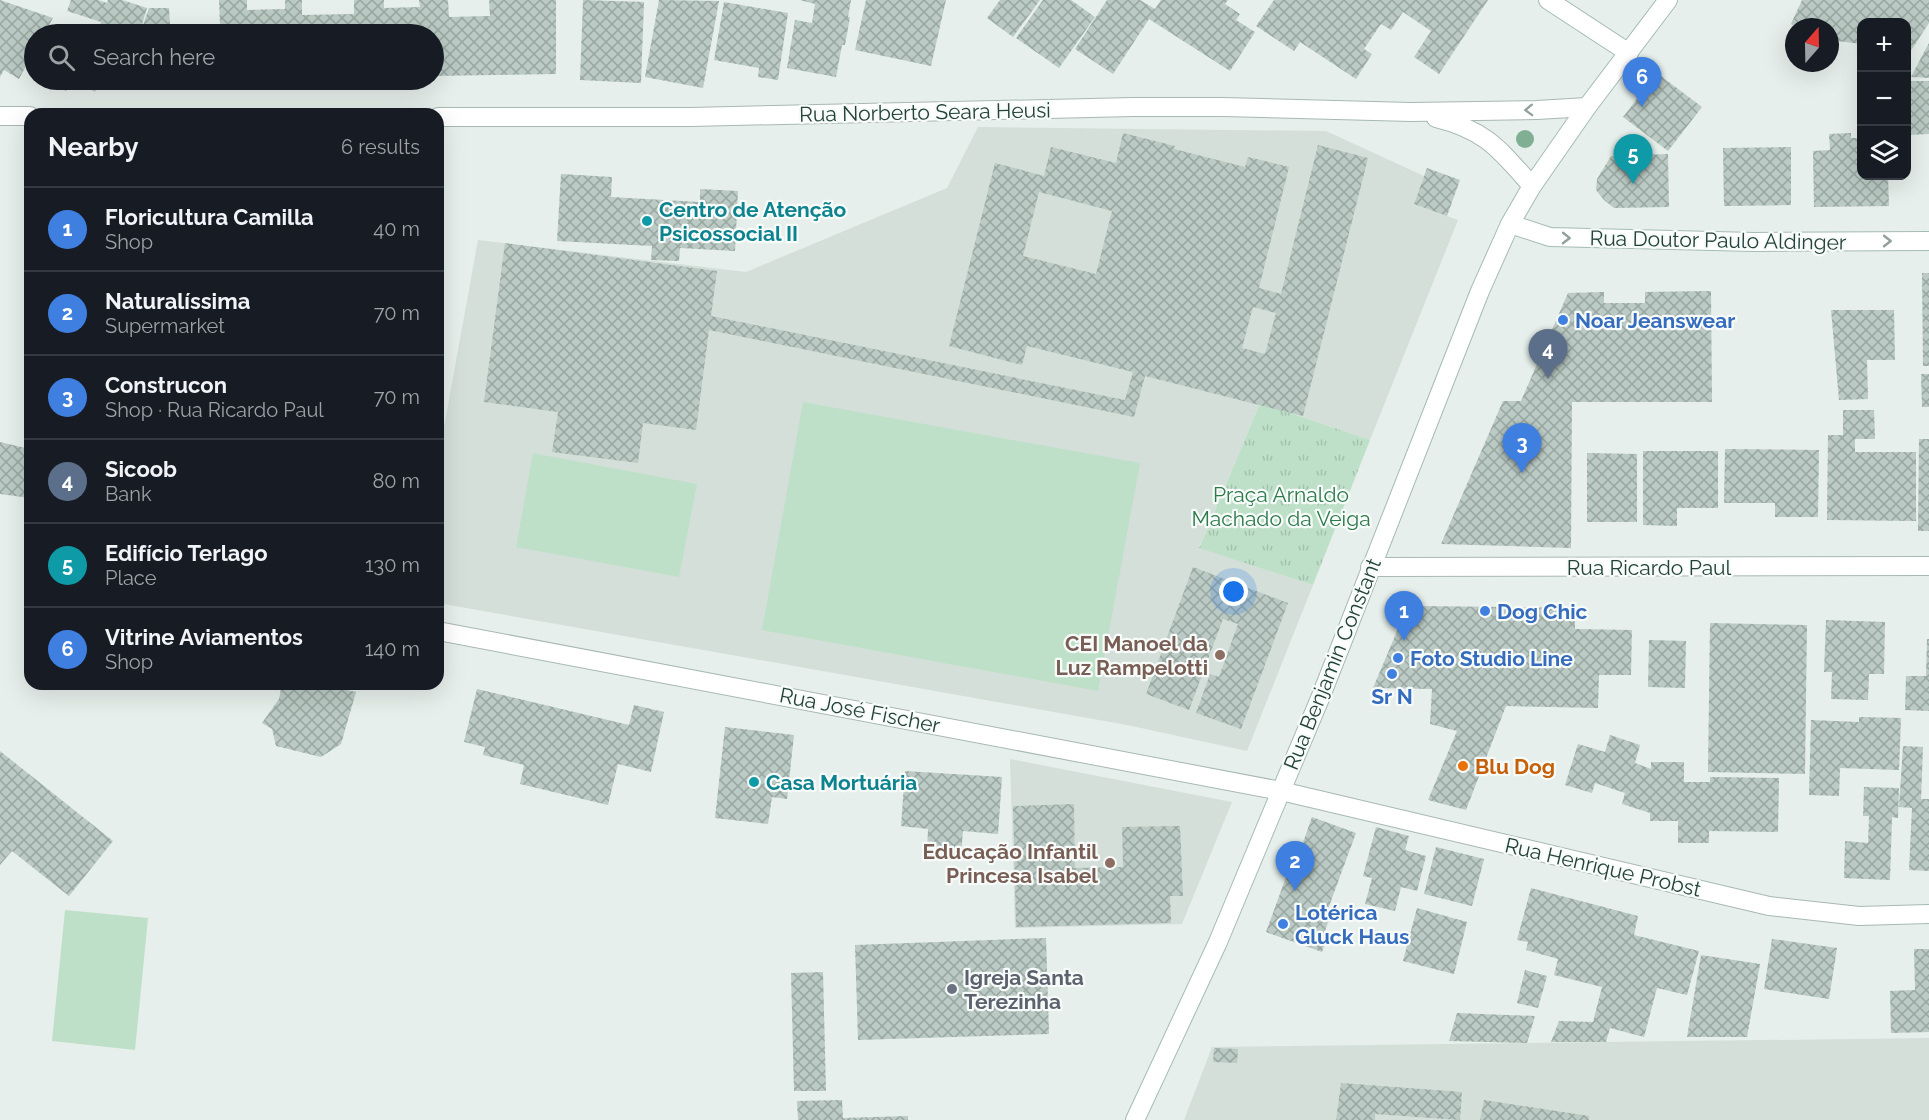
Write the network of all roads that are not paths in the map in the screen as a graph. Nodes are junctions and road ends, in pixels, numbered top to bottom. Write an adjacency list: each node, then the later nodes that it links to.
1 (1548, 0): 3 (street)
2 (1668, 0): 3 (street, Rua Benjamin Constant)
3 (1629, 53): 4 (street, Rua Benjamin Constant)
4 (1587, 107): 5 (street, Rua Norberto Seara Heusi, one-way to 5); 9 (street, Rua Benjamin Constant)
5 (1411, 112): 8 (street, Rua Norberto Seara Heusi); 9 (street, Rua Norberto Seara Heusi)
6 (0, 116): 7 (street)
7 (24, 116)
8 (444, 117)
9 (1532, 186): 10 (street, Rua Benjamin Constant)
10 (1510, 224): 11 (street, Rua Doutor Paulo Aldinger, one-way to 11); 13 (street, Rua Benjamin Constant)
11 (1929, 241)
12 (1929, 566): 13 (street, Rua Ricardo Paul)
13 (1370, 567): 15 (street, Rua Benjamin Constant)
14 (444, 632): 15 (street, Rua José Fischer)
15 (1281, 791): 16 (street, Rua Henrique Probst); 17 (street, Rua Benjamin Constant)
16 (1929, 914)
17 (1135, 1120)

